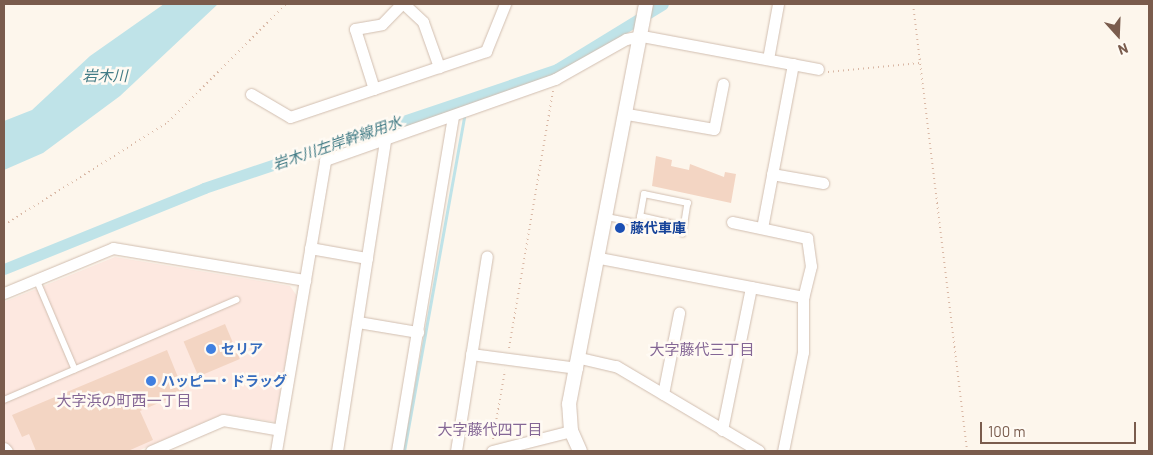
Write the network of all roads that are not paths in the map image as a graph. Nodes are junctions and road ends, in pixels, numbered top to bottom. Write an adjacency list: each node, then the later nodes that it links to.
1 (403, 4): 8 (street); 11 (street)
2 (505, 4): 8 (street)
3 (778, 4): 6 (street)
4 (646, 5): 5 (street)
5 (642, 36): 6 (street); 13 (street); 14 (street)
6 (768, 59): 7 (street)
7 (793, 64): 9 (street); 16 (street)
8 (440, 67): 11 (street)
9 (818, 69)
10 (723, 84): 13 (street)
11 (374, 89): 12 (street)
12 (251, 94)
13 (627, 114): 19 (street)
14 (453, 118): 15 (street); 36 (street)
15 (385, 141): 24 (street); 26 (street)
16 (772, 174): 17 (street); 22 (street)
17 (816, 186)
18 (640, 216): 19 (lane); 21 (lane); 21 (lane)
19 (607, 217): 27 (street)
20 (732, 222): 22 (street)
21 (684, 226): 23 (lane)
22 (762, 228): 32 (street)
23 (682, 234)
24 (310, 248): 26 (street); 29 (street)
25 (487, 256): 37 (street)
26 (367, 258): 35 (street)
27 (599, 258): 30 (street); 38 (street)
28 (36, 279): 29 (street); 31 (street); 39 (lane)
29 (305, 280): 50 (street)
30 (751, 287): 32 (street); 43 (street)
31 (4, 293)
32 (803, 297): 57 (street)
33 (236, 300): 39 (lane)
34 (679, 313): 40 (street)
35 (358, 322): 36 (street); 51 (street)
36 (418, 332): 52 (street)
37 (471, 354): 38 (street); 53 (street)
38 (579, 363): 40 (street); 44 (street)
39 (75, 369): 41 (lane)
40 (663, 394): 43 (street)
41 (4, 400)
42 (274, 428): 49 (street)
43 (722, 430): 56 (street)
44 (571, 431): 45 (street); 55 (street)
45 (544, 438): 46 (street); 54 (street)
46 (492, 447)
47 (4, 448): 48 (street)
48 (7, 451)
49 (150, 451)
50 (276, 451)
51 (337, 451)
52 (397, 451)
53 (456, 451)
54 (541, 451)
55 (580, 451)
56 (758, 451)
57 (783, 451)

